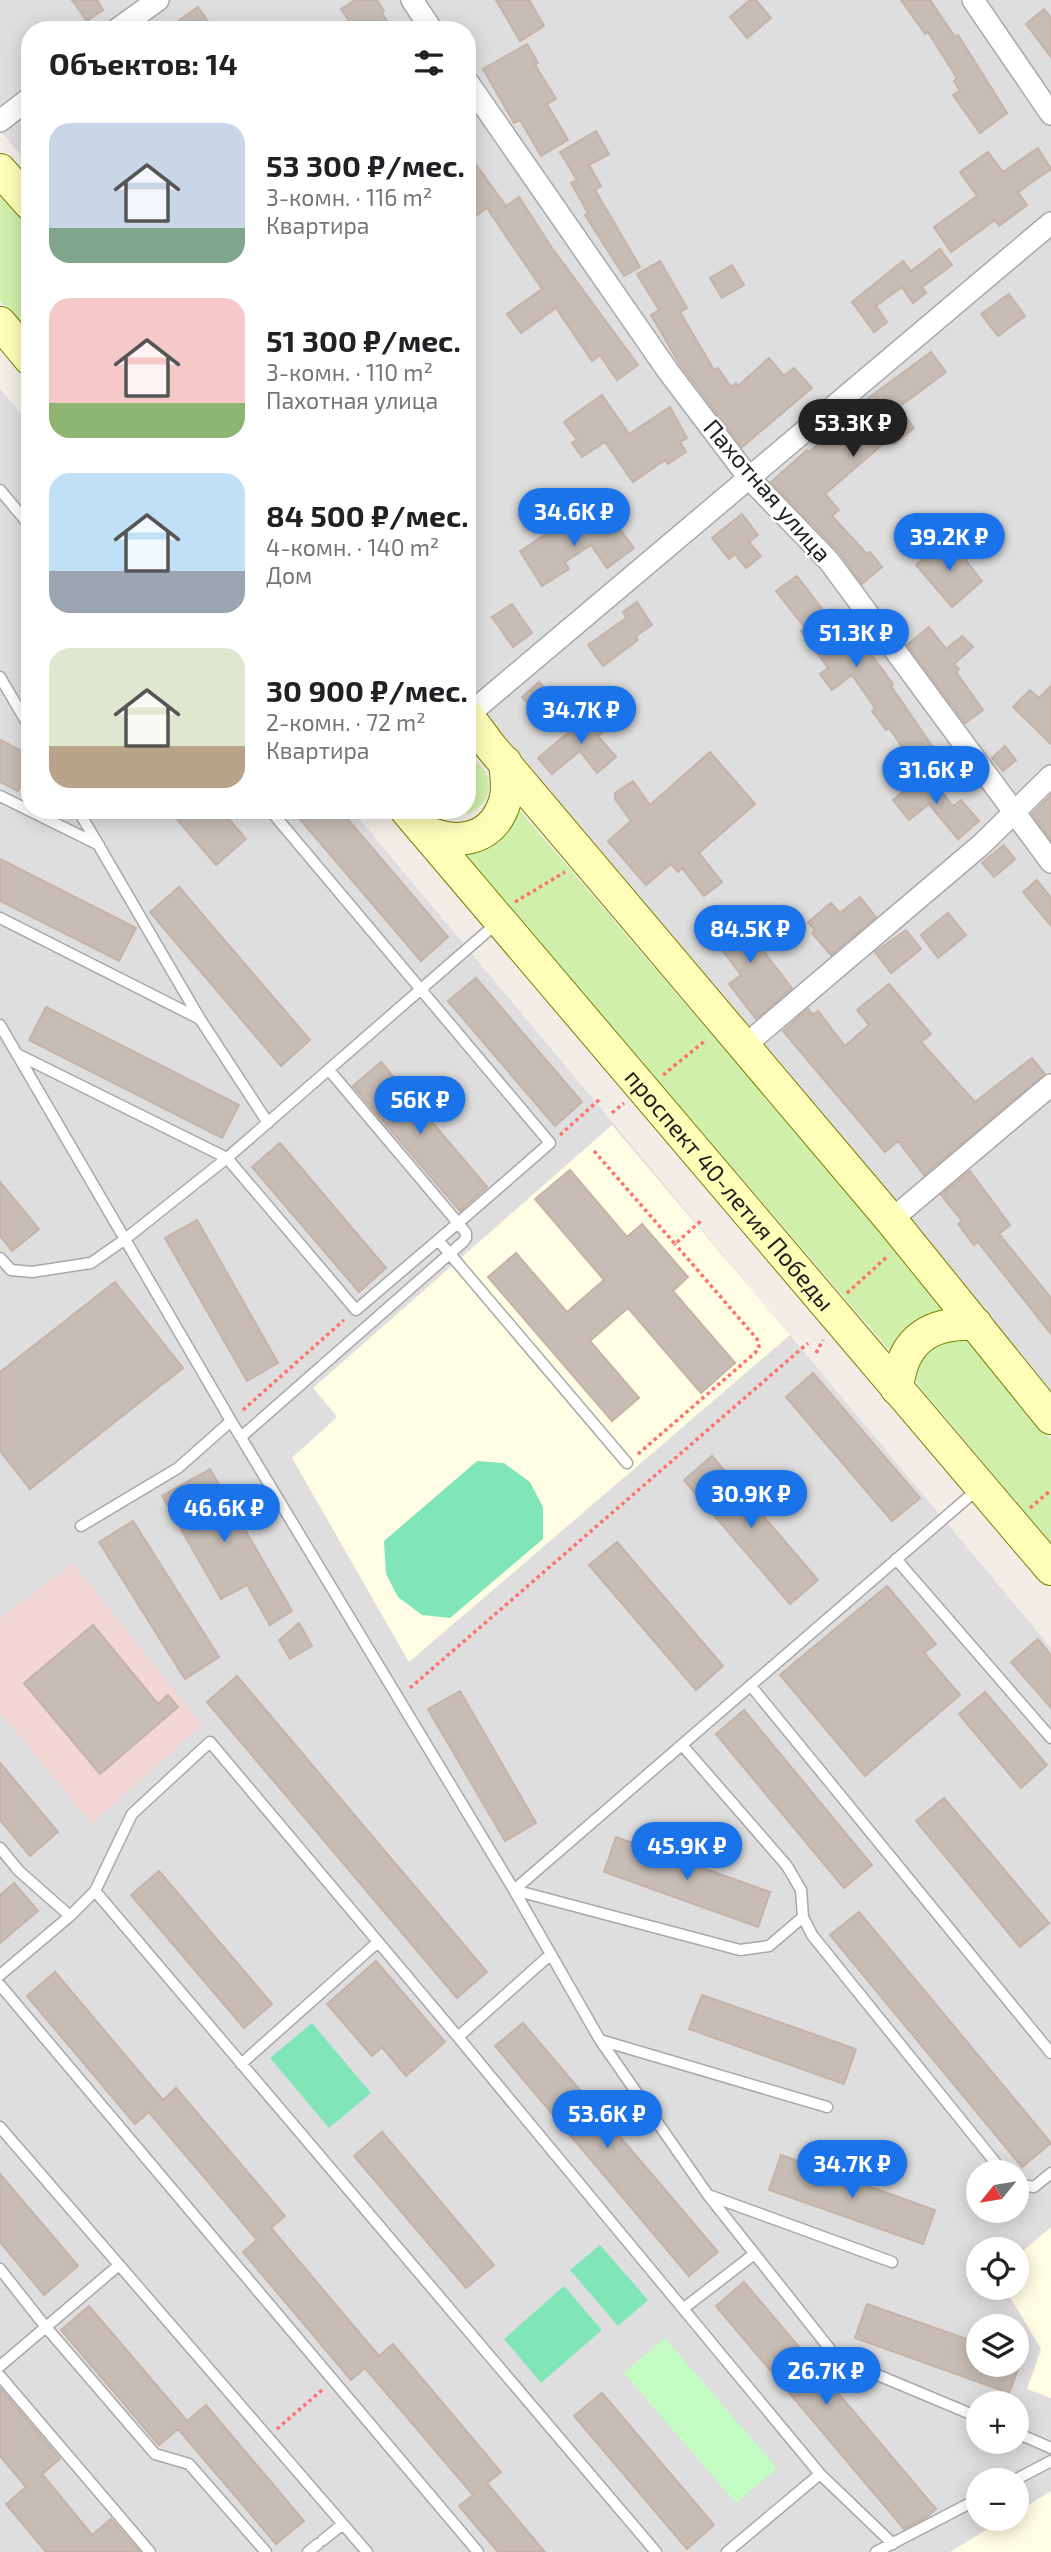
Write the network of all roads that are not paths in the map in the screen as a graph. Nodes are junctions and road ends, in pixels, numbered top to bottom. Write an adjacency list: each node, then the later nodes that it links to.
1 (158, 0): 4 (street)
2 (412, 0): 5 (street)
3 (972, 0): 8 (street)
4 (129, 21)
5 (426, 21)
6 (476, 94): 15 (street, Пахотная улица)
7 (21, 105): 9 (street)
8 (1051, 114)
9 (0, 121)
10 (0, 170): 11 (main road)
11 (21, 194)
12 (1051, 223): 15 (street)
13 (0, 323): 14 (main road)
14 (21, 348)
15 (749, 478): 19 (street); 26 (street, Пахотная улица)
16 (0, 490): 17 (lane)
17 (21, 515)
18 (0, 677): 20 (lane)
19 (476, 707)
20 (21, 713)
21 (476, 730): 22 (main road)
22 (488, 749): 30 (main road); 38 (main road)
23 (1051, 776): 26 (street)
24 (0, 796): 25 (lane)
25 (21, 806)
26 (1014, 814): 32 (street, Пахотная улица); 38 (street)
27 (46, 819): 31 (lane)
28 (83, 819): 31 (lane)
29 (278, 819): 35 (lane)
30 (415, 820): 33 (main road, проспект 40-летия Победы)
31 (99, 845): 36 (lane)
32 (1051, 862)
33 (498, 917): 35 (lane); 51 (main road, проспект 40-летия Победы)
34 (0, 918): 36 (lane)
35 (421, 989): 40 (lane); 44 (lane)
36 (200, 1019): 42 (lane)
37 (0, 1025): 39 (lane)
38 (734, 1036): 45 (main road)
39 (18, 1054): 43 (lane); 46 (lane)
40 (329, 1070): 42 (lane); 44 (lane)
41 (1051, 1085): 45 (street)
42 (268, 1123): 43 (lane)
43 (228, 1158): 46 (lane); 47 (lane)
44 (458, 1223): 47 (lane); 48 (lane)
45 (898, 1229): 50 (main road)
46 (124, 1240): 49 (lane); 53 (lane)
47 (438, 1240): 48 (lane)
48 (450, 1254): 54 (lane); 55 (lane)
49 (0, 1258)
50 (976, 1324): 51 (main road); 52 (main road)
51 (897, 1389): 56 (main road, проспект 40-летия Победы)
52 (1051, 1418)
53 (230, 1420): 54 (lane); 57 (lane)
54 (240, 1437): 64 (lane)
55 (627, 1464)
56 (981, 1486): 58 (lane); 59 (main road, проспект 40-летия Победы)
57 (81, 1525)
58 (896, 1559): 60 (lane); 61 (lane)
59 (1051, 1569)
60 (751, 1686): 62 (lane); 74 (lane)
61 (1051, 1738)
62 (682, 1745): 64 (lane); 67 (lane)
63 (0, 1848): 66 (lane)
64 (514, 1890): 67 (lane); 69 (lane)
65 (95, 1891): 66 (lane); 68 (lane); 75 (lane)
66 (70, 1916): 70 (lane)
67 (803, 1917): 78 (lane)
68 (378, 1942): 72 (lane); 75 (lane)
69 (551, 1954): 72 (lane); 73 (lane)
70 (0, 1975)
71 (0, 1985): 103 (lane)
72 (458, 2037): 86 (lane)
73 (600, 2040): 76 (lane); 81 (lane)
74 (1051, 2053)
75 (241, 2064): 104 (lane)
76 (827, 2107)
77 (0, 2127): 84 (lane)
78 (993, 2160)
79 (1051, 2173): 80 (lane)
80 (1029, 2186)
81 (708, 2195): 82 (lane); 83 (lane)
82 (753, 2255): 86 (lane); 90 (lane)
83 (892, 2262)
84 (119, 2265): 87 (lane); 97 (lane)
85 (0, 2269): 87 (lane)
86 (684, 2308): 95 (lane)
87 (45, 2326): 88 (lane); 100 (lane)
88 (0, 2366)
89 (0, 2376): 99 (lane)
90 (966, 2412)
91 (1029, 2438): 92 (lane)
92 (1051, 2448)
93 (1051, 2461): 94 (lane)
94 (1029, 2473)
95 (820, 2474): 98 (lane); 105 (lane)
96 (966, 2505): 98 (lane)
97 (343, 2524): 101 (lane); 102 (lane)
98 (892, 2544): 106 (lane)
99 (150, 2552)
100 (266, 2552)
101 (308, 2552)
102 (367, 2552)
103 (478, 2552)
104 (656, 2552)
105 (727, 2552)
106 (876, 2552)

